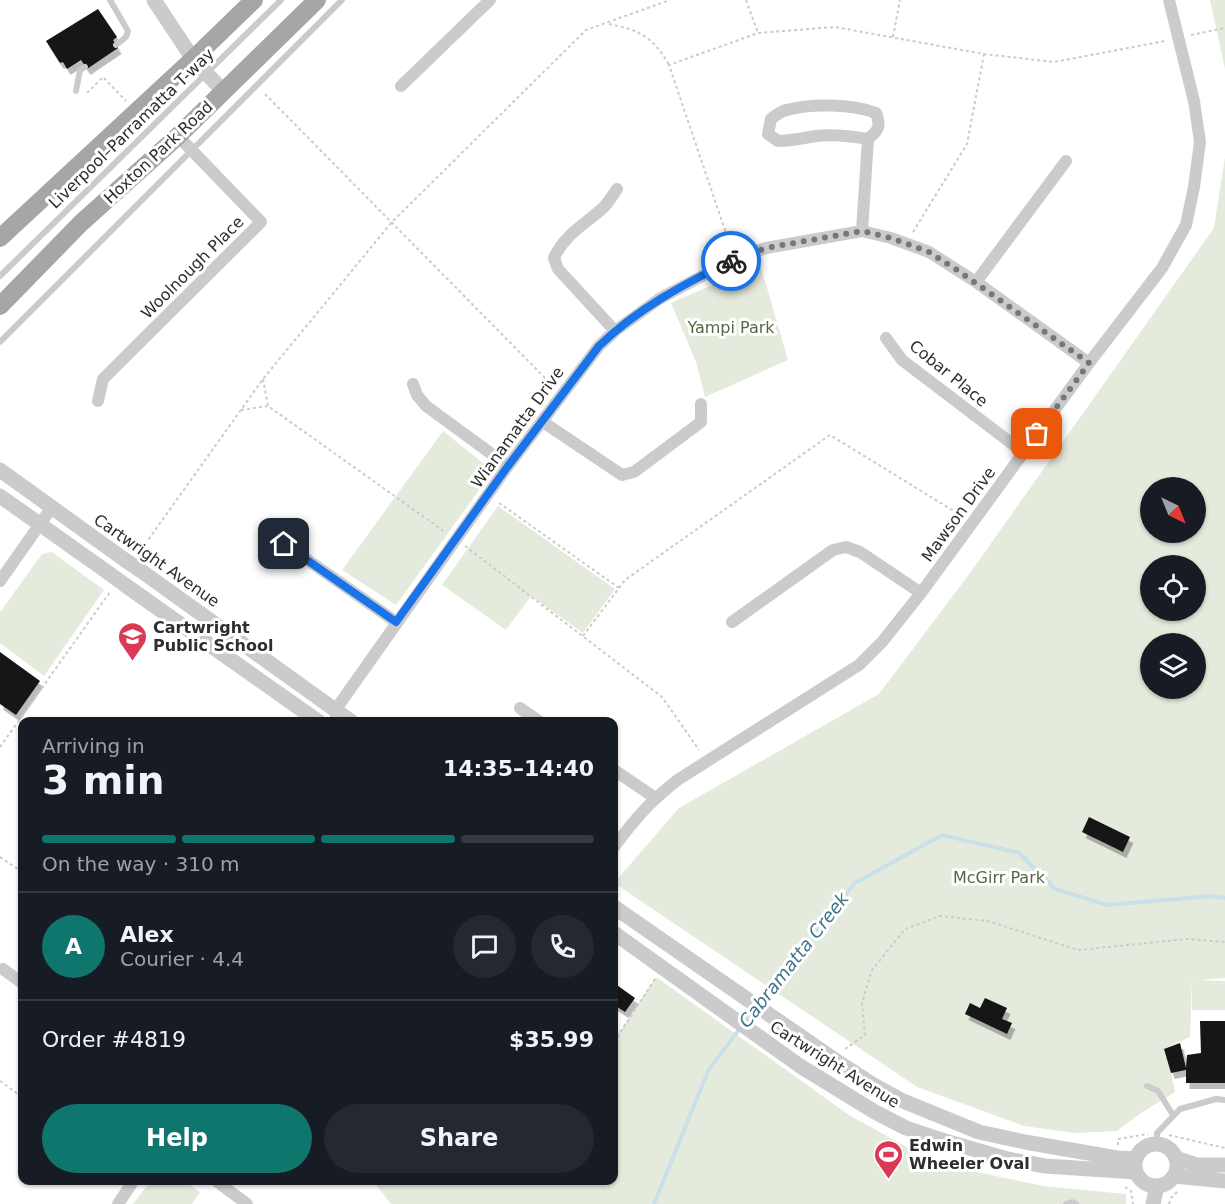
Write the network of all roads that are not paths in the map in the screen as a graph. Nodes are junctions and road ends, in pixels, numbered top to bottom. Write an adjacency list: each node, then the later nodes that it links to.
1 (110, 0): 9 (lane)
2 (154, 0): 10 (street)
3 (254, 0): 10 (main road)
4 (281, 0): 12 (lane, Liverpool–Parramatta T-way)
5 (317, 0): 15 (main road, Hoxton Park Road)
6 (342, 0): 18 (lane)
7 (490, 0): 13 (street)
8 (1168, 0): 29 (street, Mawson Drive)
9 (116, 45)
10 (193, 59): 12 (street); 22 (main road)
11 (85, 66): 14 (lane)
12 (206, 73): 15 (street); 23 (lane, Liverpool–Parramatta T-way)
13 (400, 87)
14 (76, 91)
15 (224, 92): 16 (main road, Hoxton Park Road)
16 (178, 136): 18 (street, Woolnough Place); 25 (main road, Hoxton Park Road)
17 (868, 139): 17 (street); 21 (street)
18 (191, 149): 28 (lane); 31 (street, Woolnough Place)
19 (1066, 161): 24 (street)
20 (617, 189): 26 (street)
21 (862, 231): 24 (street, Wianamatta Drive); 26 (street, Wianamatta Drive)
22 (0, 238)
23 (0, 276)
24 (976, 282): 29 (street, Wianamatta Drive)
25 (0, 306)
26 (615, 331): 33 (street, Wianamatta Drive)
27 (886, 338): 34 (street, Cobar Place)
28 (0, 342)
29 (1089, 363): 34 (street, Mawson Drive)
30 (413, 384): 35 (street)
31 (98, 401)
32 (701, 404): 33 (street)
33 (543, 422): 35 (street, Wianamatta Drive)
34 (1023, 452): 42 (street, Mawson Drive)
35 (508, 466): 43 (street, Wianamatta Drive)
36 (0, 470): 38 (street, Cartwright Avenue)
37 (0, 496): 39 (street)
38 (52, 507): 39 (street); 46 (street, Cartwright Avenue)
39 (40, 524): 41 (street); 47 (street)
40 (269, 533): 43 (street)
41 (0, 581)
42 (921, 593): 44 (street); 50 (street, Mawson Drive)
43 (396, 622): 46 (street, Wianamatta Drive)
44 (732, 622)
45 (520, 708): 48 (street)
46 (336, 715)
47 (312, 717)
48 (533, 717)
49 (618, 773): 50 (street)
50 (654, 797): 51 (street, Mawson Drive)
51 (618, 842)
52 (618, 910): 61 (street, Cartwright Avenue)
53 (618, 936): 61 (street, Cartwright Avenue)
54 (3, 969): 55 (street)
55 (18, 980)
56 (1147, 1086): 58 (lane)
57 (1225, 1100): 58 (lane)
58 (1173, 1114): 59 (lane)
59 (1162, 1139): 60 (street); 61 (street)
60 (1176, 1158): 62 (street); 63 (street)
61 (1137, 1165): 67 (street)
62 (1225, 1165)
63 (1174, 1176): 64 (street); 67 (street)
64 (1225, 1180)
65 (131, 1185): 68 (street)
66 (222, 1185): 69 (street)
67 (1156, 1186): 72 (street)
68 (118, 1204)
69 (247, 1204)
70 (1066, 1204): 71 (lane)
71 (1076, 1204)
72 (1153, 1204)

